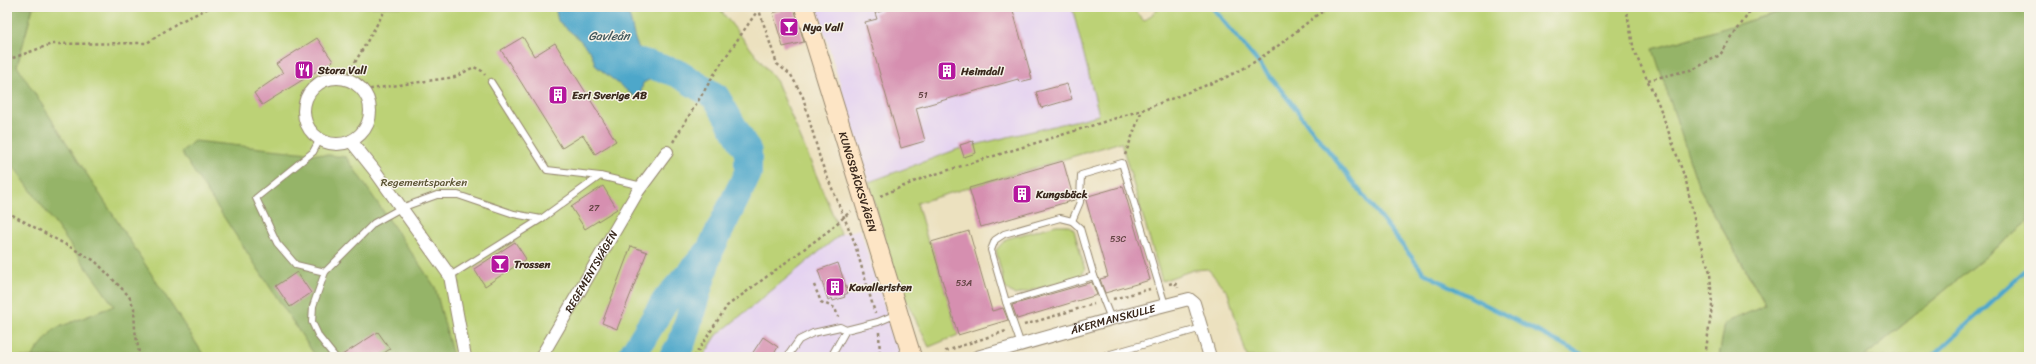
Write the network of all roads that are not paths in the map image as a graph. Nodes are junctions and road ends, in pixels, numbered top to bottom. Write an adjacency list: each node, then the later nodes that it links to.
1 (804, 7): 16 (street, KUNGSBÄCKSVÄGEN)
2 (491, 82): 6 (lane)
3 (320, 139): 4 (street); 4 (street); 11 (lane)
4 (351, 141): 8 (street)
5 (667, 152): 7 (street, REGEMENTSVÄGEN)
6 (600, 176): 7 (lane); 9 (lane)
7 (642, 186): 23 (street, REGEMENTSVÄGEN)
8 (401, 208): 9 (lane); 11 (lane); 12 (street)
9 (542, 219): 12 (lane)
10 (1072, 221): 13 (lane); 14 (lane); 15 (lane)
11 (325, 272): 21 (lane)
12 (450, 276): 22 (street)
13 (1094, 276): 14 (lane); 17 (lane)
14 (1006, 302): 20 (lane)
15 (1165, 305): 17 (street, ÅKERMANSKULLE); 18 (street, ÅKERMANSKULLE)
16 (899, 314): 19 (lane); 26 (street, KUNGSBÄCKSVÄGEN)
17 (1110, 319): 20 (street, ÅKERMANSKULLE)
18 (1202, 328): 28 (lane); 29 (street, ÅKERMANSKULLE)
19 (843, 329): 24 (lane); 25 (lane)
20 (1021, 345): 27 (street, ÅKERMANSKULLE)
21 (335, 357)
22 (465, 357)
23 (541, 357)
24 (787, 357)
25 (832, 357)
26 (912, 357)
27 (977, 357)
28 (1100, 357)
29 (1210, 357)

